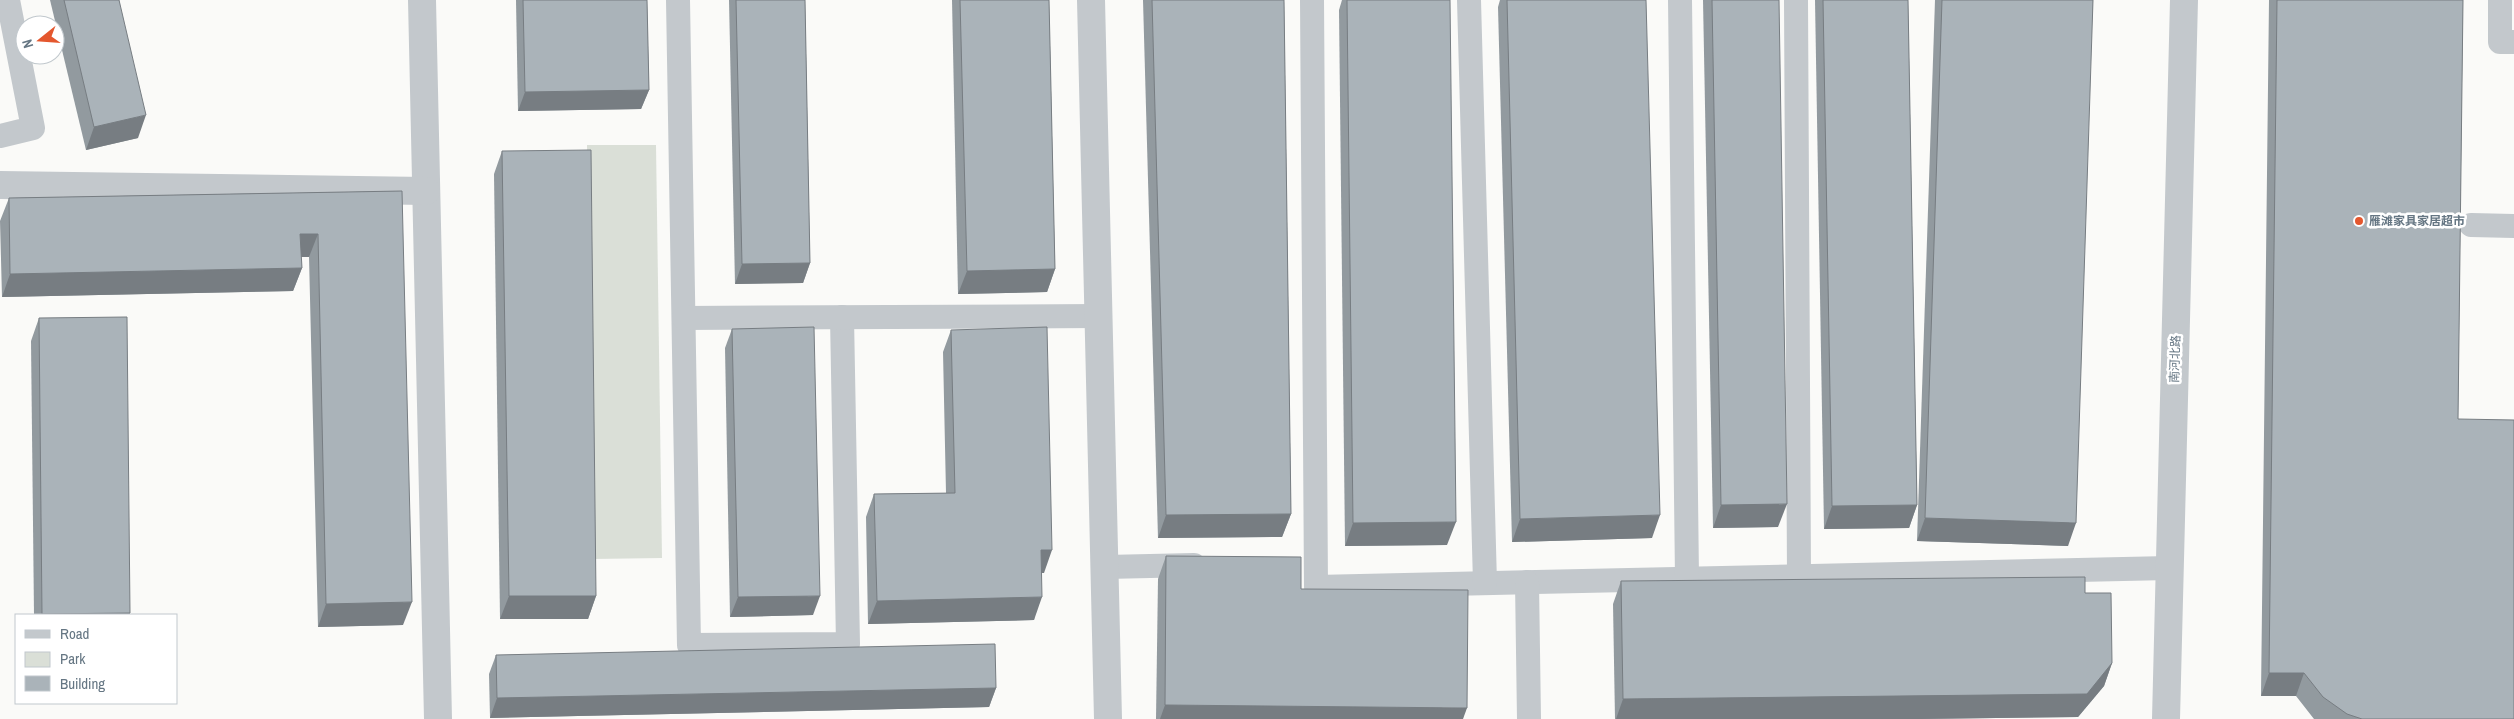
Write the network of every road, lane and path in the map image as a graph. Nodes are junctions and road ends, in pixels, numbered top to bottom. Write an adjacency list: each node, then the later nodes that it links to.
1 (8, 0): 12 (lane)
2 (422, 0): 14 (street)
3 (678, 0): 19 (lane)
4 (1091, 0): 17 (street)
5 (1312, 0): 26 (lane)
6 (1469, 0): 26 (lane)
7 (1680, 0): 24 (lane)
8 (1796, 0): 23 (lane)
9 (2184, 0): 22 (street, 南河北路)
10 (2500, 0): 11 (lane)
11 (2514, 42)
12 (0, 136)
13 (0, 185): 14 (street)
14 (426, 191): 27 (street)
15 (2471, 226): 16 (lane)
16 (2514, 226)
17 (1100, 316): 18 (lane); 21 (street)
18 (842, 317): 19 (lane); 19 (lane)
19 (684, 318)
20 (1220, 565): 21 (lane)
21 (1106, 567): 28 (street)
22 (2169, 568): 23 (lane); 30 (street, 南河北路)
23 (1799, 576): 24 (lane)
24 (1687, 578): 25 (lane)
25 (1527, 582): 26 (lane); 29 (lane)
26 (1485, 583)
27 (438, 719)
28 (1108, 719)
29 (1529, 719)
30 (2166, 719)

